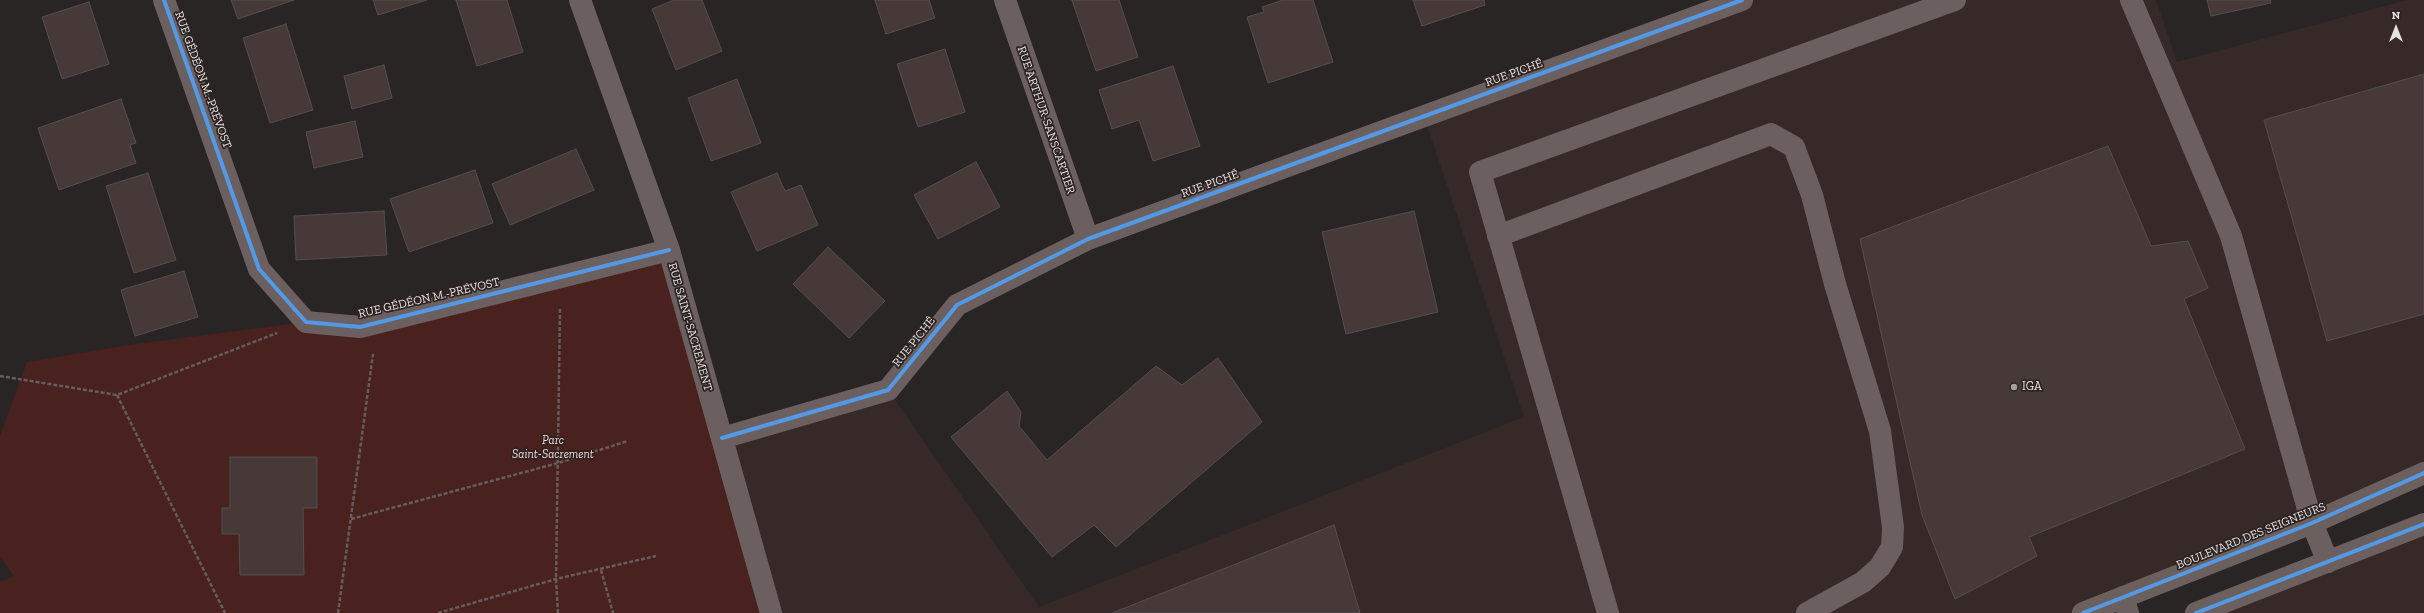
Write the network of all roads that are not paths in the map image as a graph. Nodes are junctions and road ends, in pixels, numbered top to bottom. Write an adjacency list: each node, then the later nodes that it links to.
1 (164, 0): 9 (street, RUE GÉDÉON M.-PRÉVOST)
2 (580, 0): 9 (street, RUE SAINT-SACREMENT)
3 (1005, 0): 8 (street, RUE ARTHUR-SANSCARTIER)
4 (1742, 0): 8 (street, RUE PICHÉ)
5 (1955, 0): 7 (street)
6 (2131, 0): 12 (street)
7 (1498, 236): 17 (street); 18 (street)
8 (1088, 239): 10 (street, RUE PICHÉ)
9 (669, 250): 10 (street, RUE SAINT-SACREMENT)
10 (722, 438): 16 (street, RUE SAINT-SACREMENT)
11 (2424, 473): 12 (main road, BOULEVARD DES SEIGNEURS)
12 (2312, 523): 14 (main road, BOULEVARD DES SEIGNEURS); 15 (main road, BOULEVARD DES SEIGNEURS)
13 (2424, 524): 14 (main road)
14 (2328, 562): 20 (main road)
15 (2125, 605): 19 (main road, BOULEVARD DES SEIGNEURS)
16 (771, 613)
17 (1608, 613)
18 (1807, 613)
19 (2083, 613)
20 (2196, 613)

